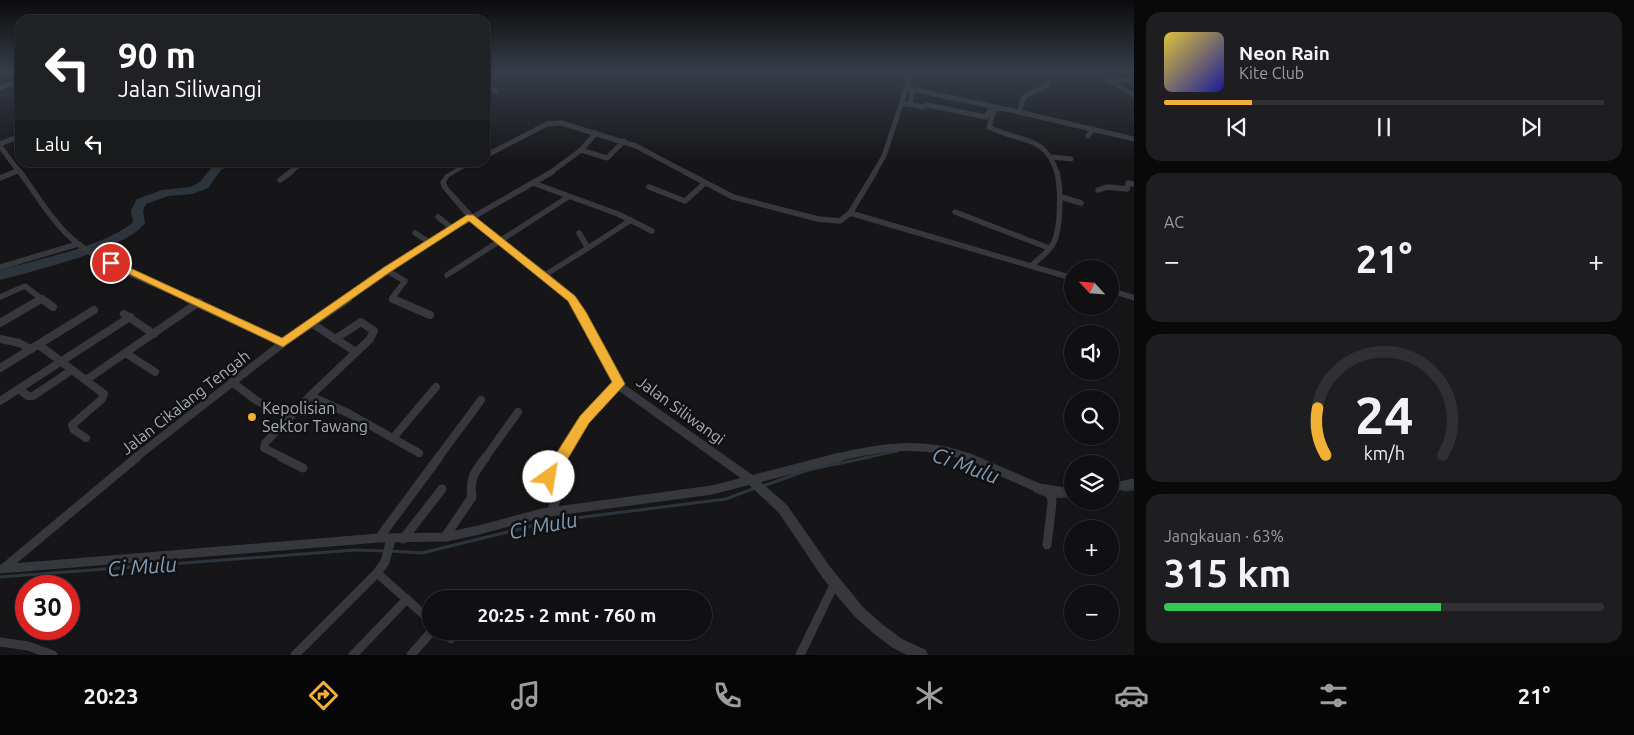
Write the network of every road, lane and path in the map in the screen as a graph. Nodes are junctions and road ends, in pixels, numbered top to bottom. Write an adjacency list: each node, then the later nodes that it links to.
1 (960, 102): 8 (street)
2 (970, 102): 6 (street)
3 (1020, 102): 9 (street)
4 (902, 103): 5 (street); 37 (street)
5 (910, 104): 8 (street)
6 (1000, 108): 9 (street); 19 (street)
7 (990, 109): 8 (street)
8 (959, 111)
9 (1020, 112): 10 (street)
10 (1093, 129): 12 (street); 14 (street)
11 (596, 133): 15 (street); 17 (street, Jalan Cikalang Tengah); 18 (street)
12 (1088, 136)
13 (15, 138): 16 (street)
14 (1134, 139)
15 (624, 141): 17 (street); 28 (street)
16 (0, 145): 21 (street)
17 (581, 150): 29 (street, Jalan Cikalang Tengah)
18 (490, 154)
19 (1052, 157): 20 (street); 34 (street)
20 (1072, 159)
21 (15, 165)
22 (17, 167): 25 (street)
23 (297, 167): 27 (street)
24 (463, 167): 39 (street, Jalan Siliwangi)
25 (19, 170): 26 (street); 47 (street)
26 (0, 178)
27 (280, 180)
28 (706, 183): 31 (street); 37 (street)
29 (532, 184): 33 (street); 39 (street, Jalan Cikalang Tengah)
30 (1134, 184): 32 (street)
31 (650, 187)
32 (1098, 190)
33 (568, 197): 40 (street); 46 (street)
34 (1061, 197): 35 (street); 49 (street)
35 (1081, 203)
36 (955, 212): 49 (street)
37 (850, 213): 50 (street)
38 (438, 217): 41 (street)
39 (470, 217): 41 (street, Jalan Cikalang Tengah); 46 (street, Jalan Siliwangi)
40 (630, 220): 42 (street); 48 (street)
41 (452, 228): 45 (street, Jalan Cikalang Tengah)
42 (652, 231)
43 (416, 233): 45 (street)
44 (579, 233): 48 (street)
45 (429, 242): 52 (street, Jalan Cikalang Tengah)
46 (500, 242): 53 (street); 54 (street, Jalan Siliwangi)
47 (79, 245): 51 (street); 60 (street)
48 (588, 248): 54 (street)
49 (1049, 248): 50 (street)
50 (1032, 265): 55 (street)
51 (0, 267)
52 (386, 270): 63 (street); 65 (street, Jalan Cikalang Tengah)
53 (447, 275)
54 (546, 275): 80 (street, Jalan Siliwangi)
55 (1064, 275)
56 (1119, 293): 58 (street)
57 (0, 297): 59 (street)
58 (1134, 298)
59 (41, 299): 61 (street); 64 (street)
60 (199, 302): 66 (street); 69 (street)
61 (53, 307)
62 (94, 310): 70 (street)
63 (430, 316)
64 (0, 323)
65 (311, 323): 68 (street); 69 (street, Jalan Cikalang Tengah)
66 (154, 334): 73 (street); 74 (street)
67 (0, 339): 71 (street)
68 (335, 339): 72 (street); 72 (street)
69 (283, 343): 79 (street, Jalan Cikalang Tengah)
70 (40, 345): 71 (street); 74 (street)
71 (31, 349): 75 (street)
72 (356, 352): 83 (street)
73 (127, 354): 77 (street); 78 (street)
74 (62, 361): 76 (street); 82 (street)
75 (0, 368)
76 (72, 370): 78 (street); 82 (street)
77 (155, 372)
78 (86, 380): 88 (street)
79 (232, 382): 87 (street); 105 (street, Jalan Cikalang Tengah)
80 (618, 384): 92 (street, Jalan Siliwangi); 99 (street)
81 (436, 387): 89 (street)
82 (19, 389): 85 (street)
83 (310, 396): 87 (street); 89 (street)
84 (481, 400): 101 (street)
85 (0, 401)
86 (518, 412): 100 (street)
87 (290, 417): 91 (street)
88 (86, 438)
89 (393, 438): 90 (street)
90 (419, 453)
91 (303, 468)
92 (751, 480): 96 (street); 98 (street, Jalan Siliwangi); 99 (street)
93 (1134, 484): 94 (street)
94 (1119, 486)
95 (442, 489): 102 (street)
96 (1050, 492): 97 (street); 104 (street)
97 (1064, 493)
98 (770, 497): 107 (street, Jalan Siliwangi)
99 (551, 511): 100 (street)
100 (445, 537): 102 (street)
101 (379, 538): 103 (street); 105 (street)
102 (403, 540): 103 (street)
103 (391, 541): 106 (street)
104 (1047, 545)
105 (1, 570)
106 (377, 573): 108 (street); 114 (street)
107 (835, 583): 112 (street); 117 (street, Jalan Siliwangi)
108 (407, 599): 109 (street); 115 (street)
109 (422, 613)
110 (424, 640): 116 (street)
111 (0, 642): 113 (street)
112 (803, 654)
113 (53, 655)
114 (295, 655)
115 (354, 655)
116 (411, 655)
117 (921, 655)

